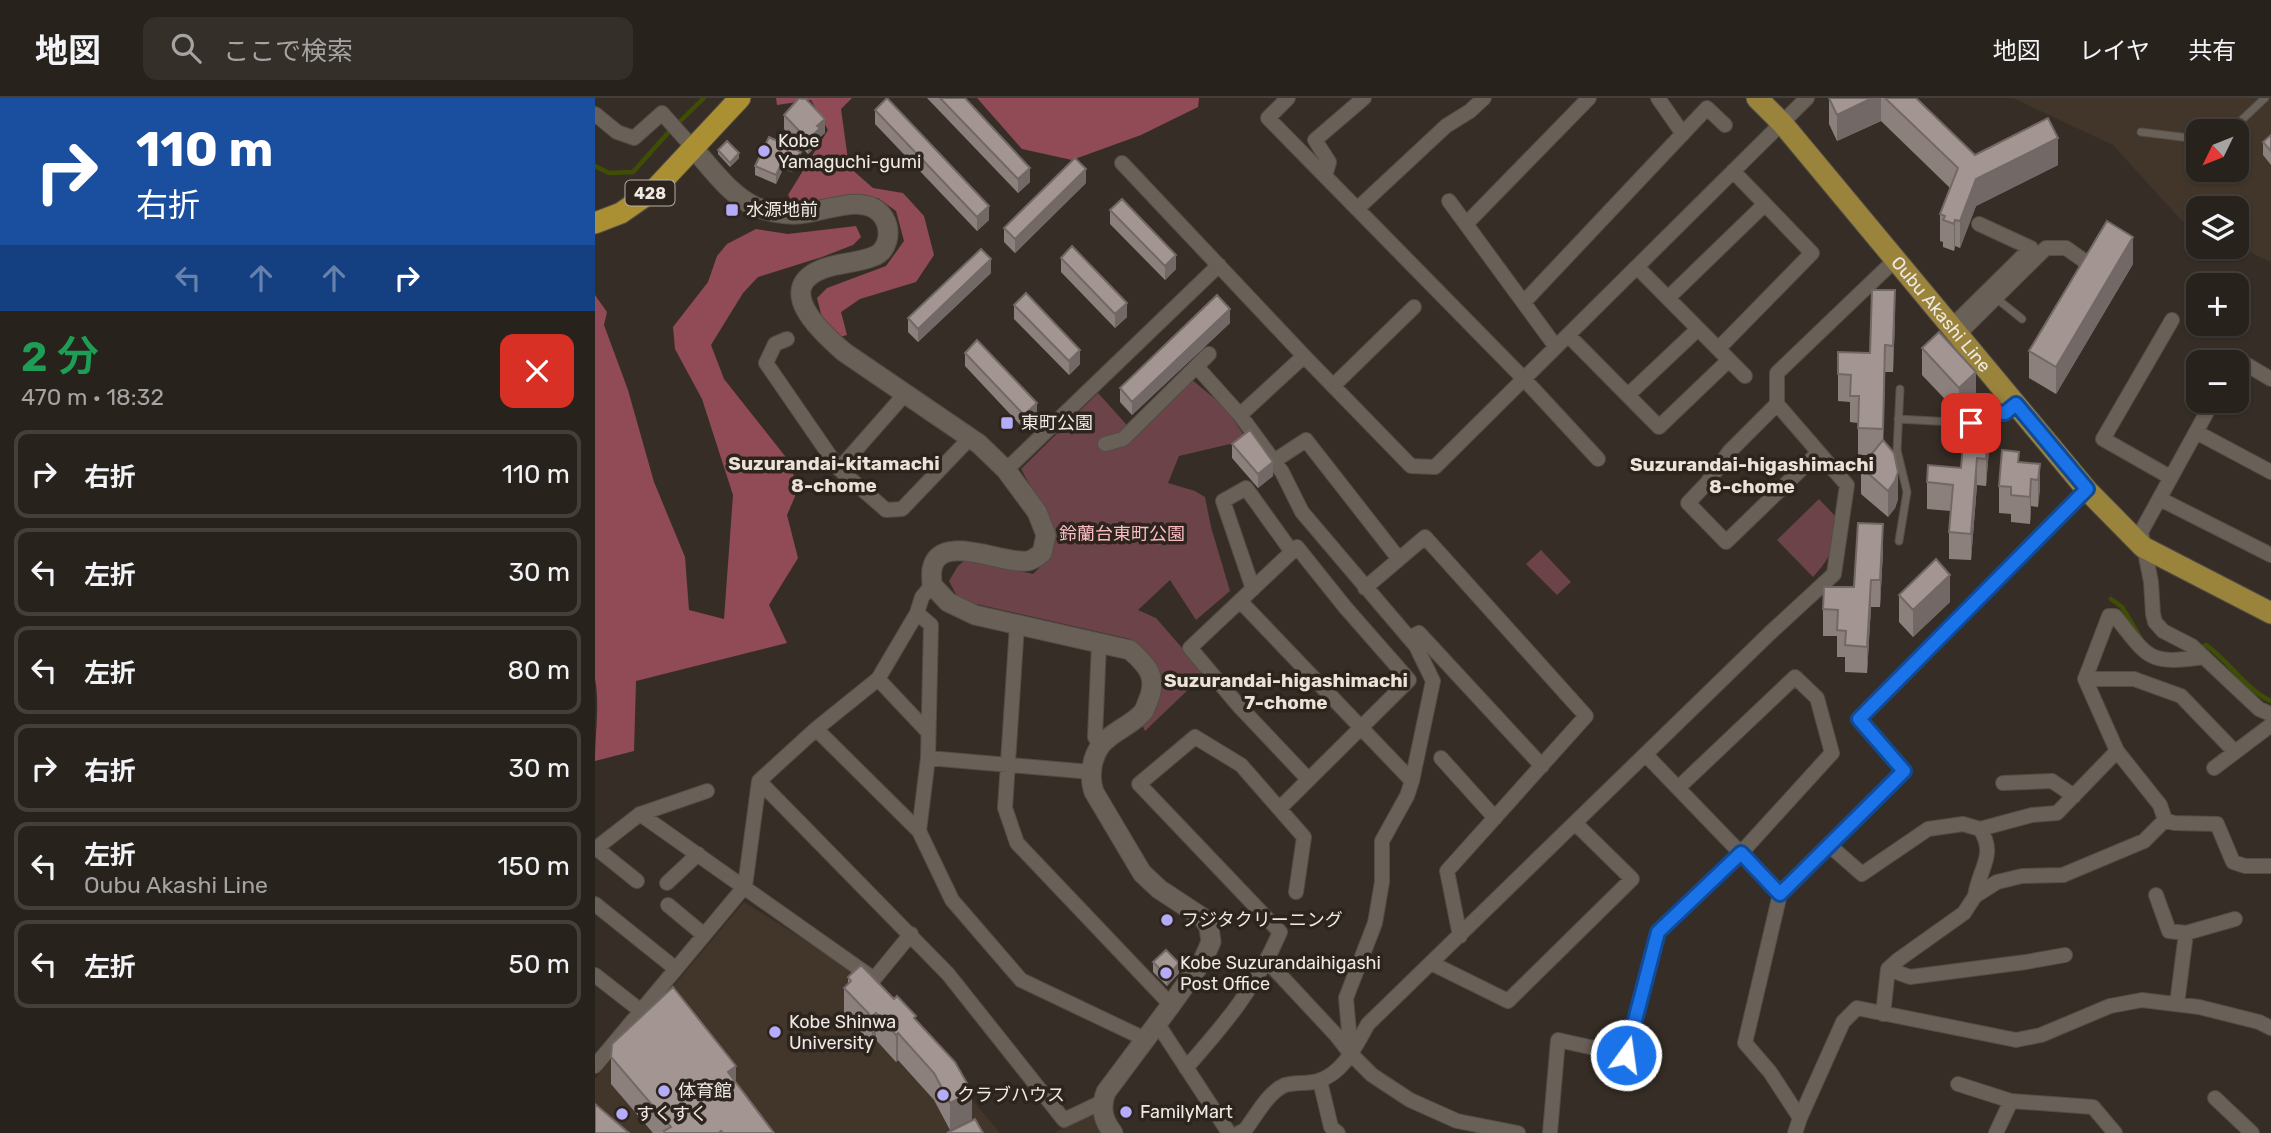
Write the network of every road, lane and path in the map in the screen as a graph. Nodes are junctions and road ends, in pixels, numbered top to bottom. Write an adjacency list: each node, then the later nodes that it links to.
1 (740, 98): 17 (highway, 428)
2 (1364, 98): 20 (street)
3 (1484, 98): 23 (street)
4 (1589, 98): 26 (street)
5 (1658, 98): 15 (street)
6 (1757, 98): 12 (main road, Oubu Akashi Line)
7 (1807, 98): 12 (street)
8 (2265, 98): 11 (lane)
9 (1285, 99): 20 (street)
10 (595, 114): 17 (street)
11 (2243, 119)
12 (1782, 123): 19 (street); 27 (main road, Oubu Akashi Line)
13 (1725, 125): 15 (street)
14 (2141, 132): 16 (lane)
15 (1683, 134): 33 (street)
16 (2186, 138)
17 (689, 144): 24 (highway, 428); 53 (street)
18 (1122, 163): 29 (street)
19 (1733, 171): 22 (street); 30 (street)
20 (1325, 176): 23 (street)
21 (1449, 201): 26 (street)
22 (1765, 204): 31 (street); 42 (street)
23 (1357, 209): 49 (street)
24 (595, 223)
25 (1979, 223): 38 (street)
26 (1466, 224): 33 (street)
27 (1896, 259): 38 (main road, Oubu Akashi Line); 55 (street)
28 (2083, 260): 32 (street)
29 (1219, 265): 44 (street); 67 (street)
30 (1637, 267): 31 (street); 39 (street)
31 (1668, 298): 37 (street)
32 (1996, 298): 35 (lane); 38 (street)
33 (1524, 302): 41 (street)
34 (1414, 307): 51 (street)
35 (2022, 319)
36 (2172, 320): 69 (street)
37 (1698, 329): 42 (street); 54 (street)
38 (1955, 331): 56 (main road, Oubu Akashi Line)
39 (1567, 335): 41 (street); 54 (street)
40 (787, 339): 66 (street)
41 (1556, 347): 49 (street)
42 (1718, 349): 45 (street)
43 (1209, 354): 47 (street)
44 (1304, 356): 51 (street); 58 (street)
45 (1729, 360): 48 (street); 54 (street)
46 (2249, 366): 50 (street)
47 (1196, 367): 58 (street); 62 (street)
48 (1745, 376)
49 (1524, 379): 51 (street); 64 (street)
50 (2271, 379)
51 (1333, 386)
52 (1899, 389): 59 (lane)
53 (905, 394): 61 (street); 66 (street)
54 (1627, 396)
55 (1777, 404): 63 (street); 63 (street)
56 (2016, 404): 59 (lane); 70 (main road, Oubu Akashi Line)
57 (2206, 413): 60 (street)
58 (1240, 415): 65 (street)
59 (1898, 419): 72 (lane)
60 (2196, 432): 68 (street); 69 (street)
61 (970, 438): 66 (street); 67 (street)
62 (1105, 444)
63 (1818, 453): 97 (street)
64 (1598, 459)
65 (1274, 461): 76 (street); 78 (street)
66 (839, 469)
67 (1006, 470): 77 (street)
68 (2271, 472)
69 (2169, 477): 71 (street)
70 (2087, 489): 73 (main road, Oubu Akashi Line); 118 (street)
71 (2161, 499): 73 (street); 75 (street)
72 (1899, 541)
73 (2143, 547): 82 (main road, Oubu Akashi Line); 86 (street)
74 (1292, 552): 79 (street); 79 (street); 92 (street)
75 (2271, 555)
76 (1399, 559): 78 (street); 101 (street)
77 (932, 585): 81 (street); 83 (street)
78 (1365, 588): 84 (street)
79 (1253, 589): 80 (street)
80 (1241, 602): 92 (street); 104 (street)
81 (917, 613): 88 (street); 93 (street)
82 (2271, 613)
83 (1017, 625): 85 (street); 100 (street)
84 (1409, 638): 101 (street); 106 (street)
85 (1099, 643): 94 (street); 94 (street)
86 (2198, 652): 87 (street); 89 (street)
87 (2085, 679): 95 (street); 96 (street)
88 (878, 680): 91 (street); 93 (street)
89 (2271, 713)
90 (2271, 725): 96 (street)
91 (816, 729): 105 (street); 117 (street)
92 (1361, 729): 104 (street); 106 (street)
93 (928, 732): 98 (street)
94 (1101, 746): 103 (street)
95 (2117, 751): 110 (street); 114 (street)
96 (2235, 752): 102 (street)
97 (1646, 755): 108 (street); 115 (street)
98 (927, 758): 100 (street); 117 (street)
99 (1441, 758): 113 (street)
100 (1008, 765): 103 (street); 144 (street)
101 (1542, 766): 113 (street)
102 (2214, 768)
103 (1091, 772): 144 (street)
104 (1308, 779): 111 (street)
105 (759, 781): 125 (street); 134 (street)
106 (1412, 781): 151 (street)
107 (2003, 783): 110 (street)
108 (1678, 789): 120 (street); 120 (street)
109 (708, 791): 112 (street)
110 (2074, 796): 116 (street)
111 (1280, 808): 126 (street); 138 (street)
112 (640, 814): 119 (street); 121 (street)
113 (1495, 818): 136 (street)
114 (2165, 820): 122 (street); 129 (street)
115 (1576, 824): 136 (street); 139 (street)
116 (1979, 828): 118 (street); 129 (street)
117 (919, 831): 150 (street)
118 (1829, 845): 127 (street)
119 (595, 849): 123 (street)
120 (1741, 853): 127 (street); 168 (street)
121 (698, 854): 124 (street); 125 (street)
122 (2271, 866)
123 (637, 881)
124 (667, 883)
125 (745, 886): 134 (street); 135 (street)
126 (1296, 892)
127 (1780, 894): 159 (street)
128 (2156, 895): 133 (street)
129 (1975, 897): 141 (street)
130 (595, 904): 140 (street)
131 (668, 905): 135 (street)
132 (2235, 919): 133 (street)
133 (2186, 933): 143 (street)
134 (911, 934): 158 (street)
135 (705, 935): 140 (street)
136 (1460, 936): 139 (street)
137 (2065, 955): 141 (street)
138 (1268, 962): 151 (street); 153 (street)
139 (1431, 963): 151 (street)
140 (676, 969): 146 (street)
141 (1888, 969): 147 (street)
142 (595, 975): 146 (street)
143 (2177, 1004): 147 (street); 149 (street)
144 (1171, 1005): 148 (street)
145 (2271, 1010): 149 (street)
146 (641, 1012): 152 (street)
147 (1883, 1014): 159 (street)
148 (1157, 1023): 150 (street); 153 (street)
149 (2265, 1025)
150 (1145, 1039): 158 (street)
151 (1351, 1054): 154 (street); 160 (street)
152 (595, 1066)
153 (1186, 1068): 163 (street)
154 (1320, 1081): 164 (street); 165 (street)
155 (1958, 1084): 157 (street)
156 (2215, 1098): 172 (street)
157 (2011, 1101): 170 (street); 171 (street)
158 (1102, 1102): 162 (street)
159 (1800, 1118): 169 (street)
160 (1457, 1121): 161 (street); 166 (street)
161 (1487, 1130): 167 (street)
162 (1113, 1133)
163 (1229, 1133)
164 (1240, 1133)
165 (1338, 1133)
166 (1447, 1133)
167 (1518, 1133)
168 (1551, 1133)
169 (1795, 1133)
170 (1996, 1133)
171 (2115, 1133)
172 (2252, 1133)

